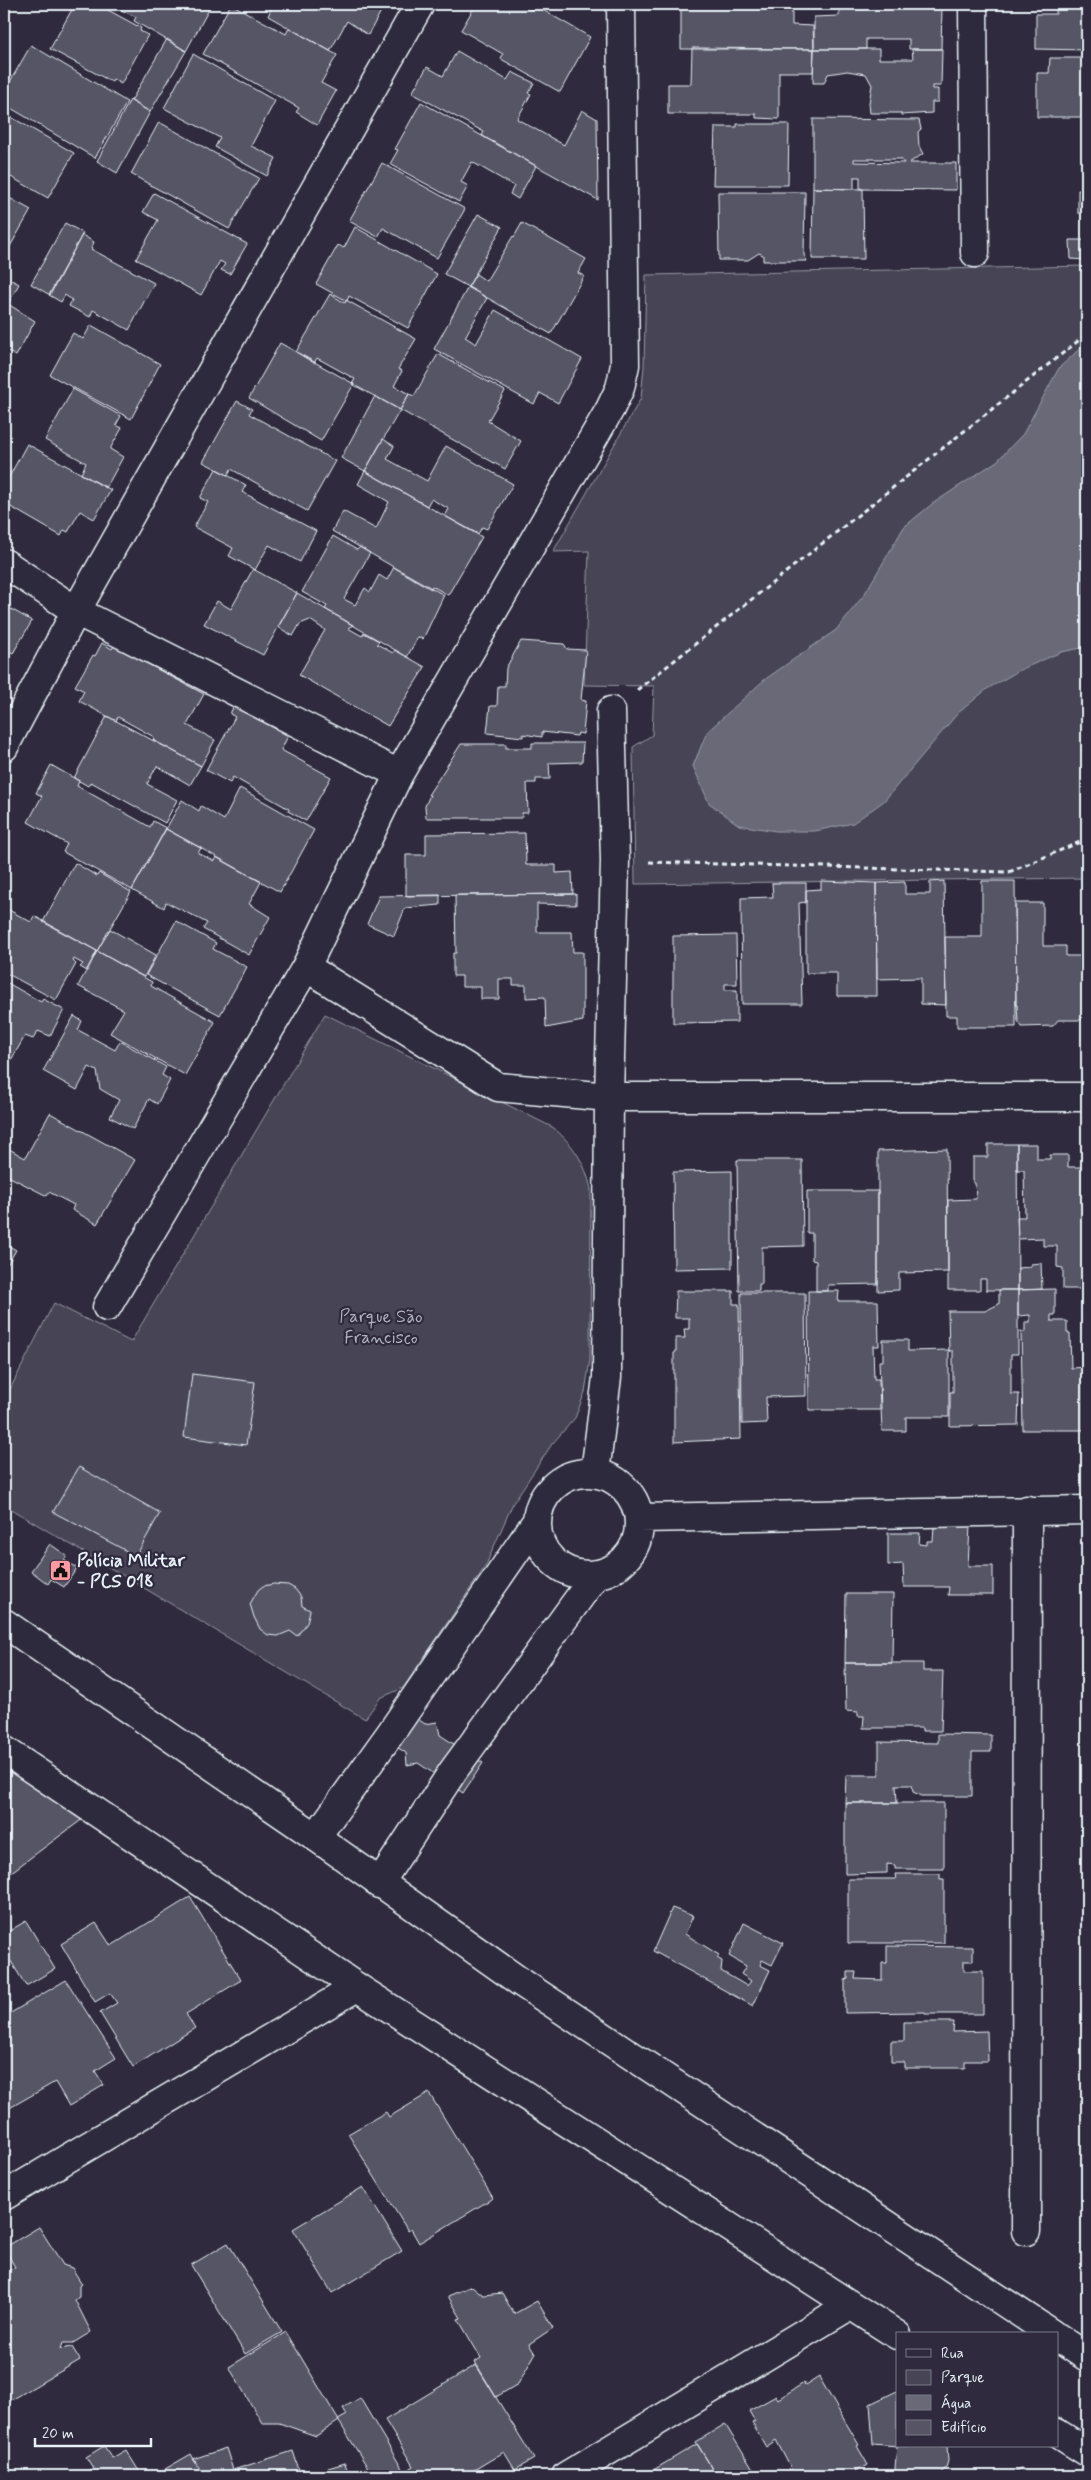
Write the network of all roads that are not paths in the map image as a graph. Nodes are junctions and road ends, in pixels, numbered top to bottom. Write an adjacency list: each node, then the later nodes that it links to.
1 (420, 4): 6 (street)
2 (621, 4): 9 (street)
3 (974, 4): 4 (street)
4 (975, 253)
5 (4, 563): 6 (street)
6 (76, 611): 8 (street); 9 (street)
7 (611, 711): 11 (street)
8 (4, 747)
9 (399, 774): 10 (street)
10 (306, 967): 11 (street); 13 (street)
11 (609, 1097): 12 (street); 14 (street)
12 (1087, 1097)
13 (108, 1307)
14 (595, 1473): 17 (street); 18 (street)
15 (1028, 1510): 16 (street); 17 (street); 26 (street)
16 (1087, 1510)
17 (640, 1518): 19 (street)
18 (536, 1522): 19 (street); 22 (street)
19 (595, 1576): 23 (street)
20 (4, 1624): 22 (street)
21 (4, 1750): 24 (street)
22 (316, 1837): 23 (street)
23 (379, 1884): 28 (street)
24 (357, 1987): 25 (street); 27 (street)
25 (4, 2196)
26 (1026, 2231)
27 (849, 2306): 29 (street); 34 (street)
28 (1049, 2332)
29 (896, 2334)
30 (1058, 2338): 31 (street)
31 (1087, 2357)
32 (1058, 2434): 33 (street)
33 (1087, 2452)
34 (566, 2476)

